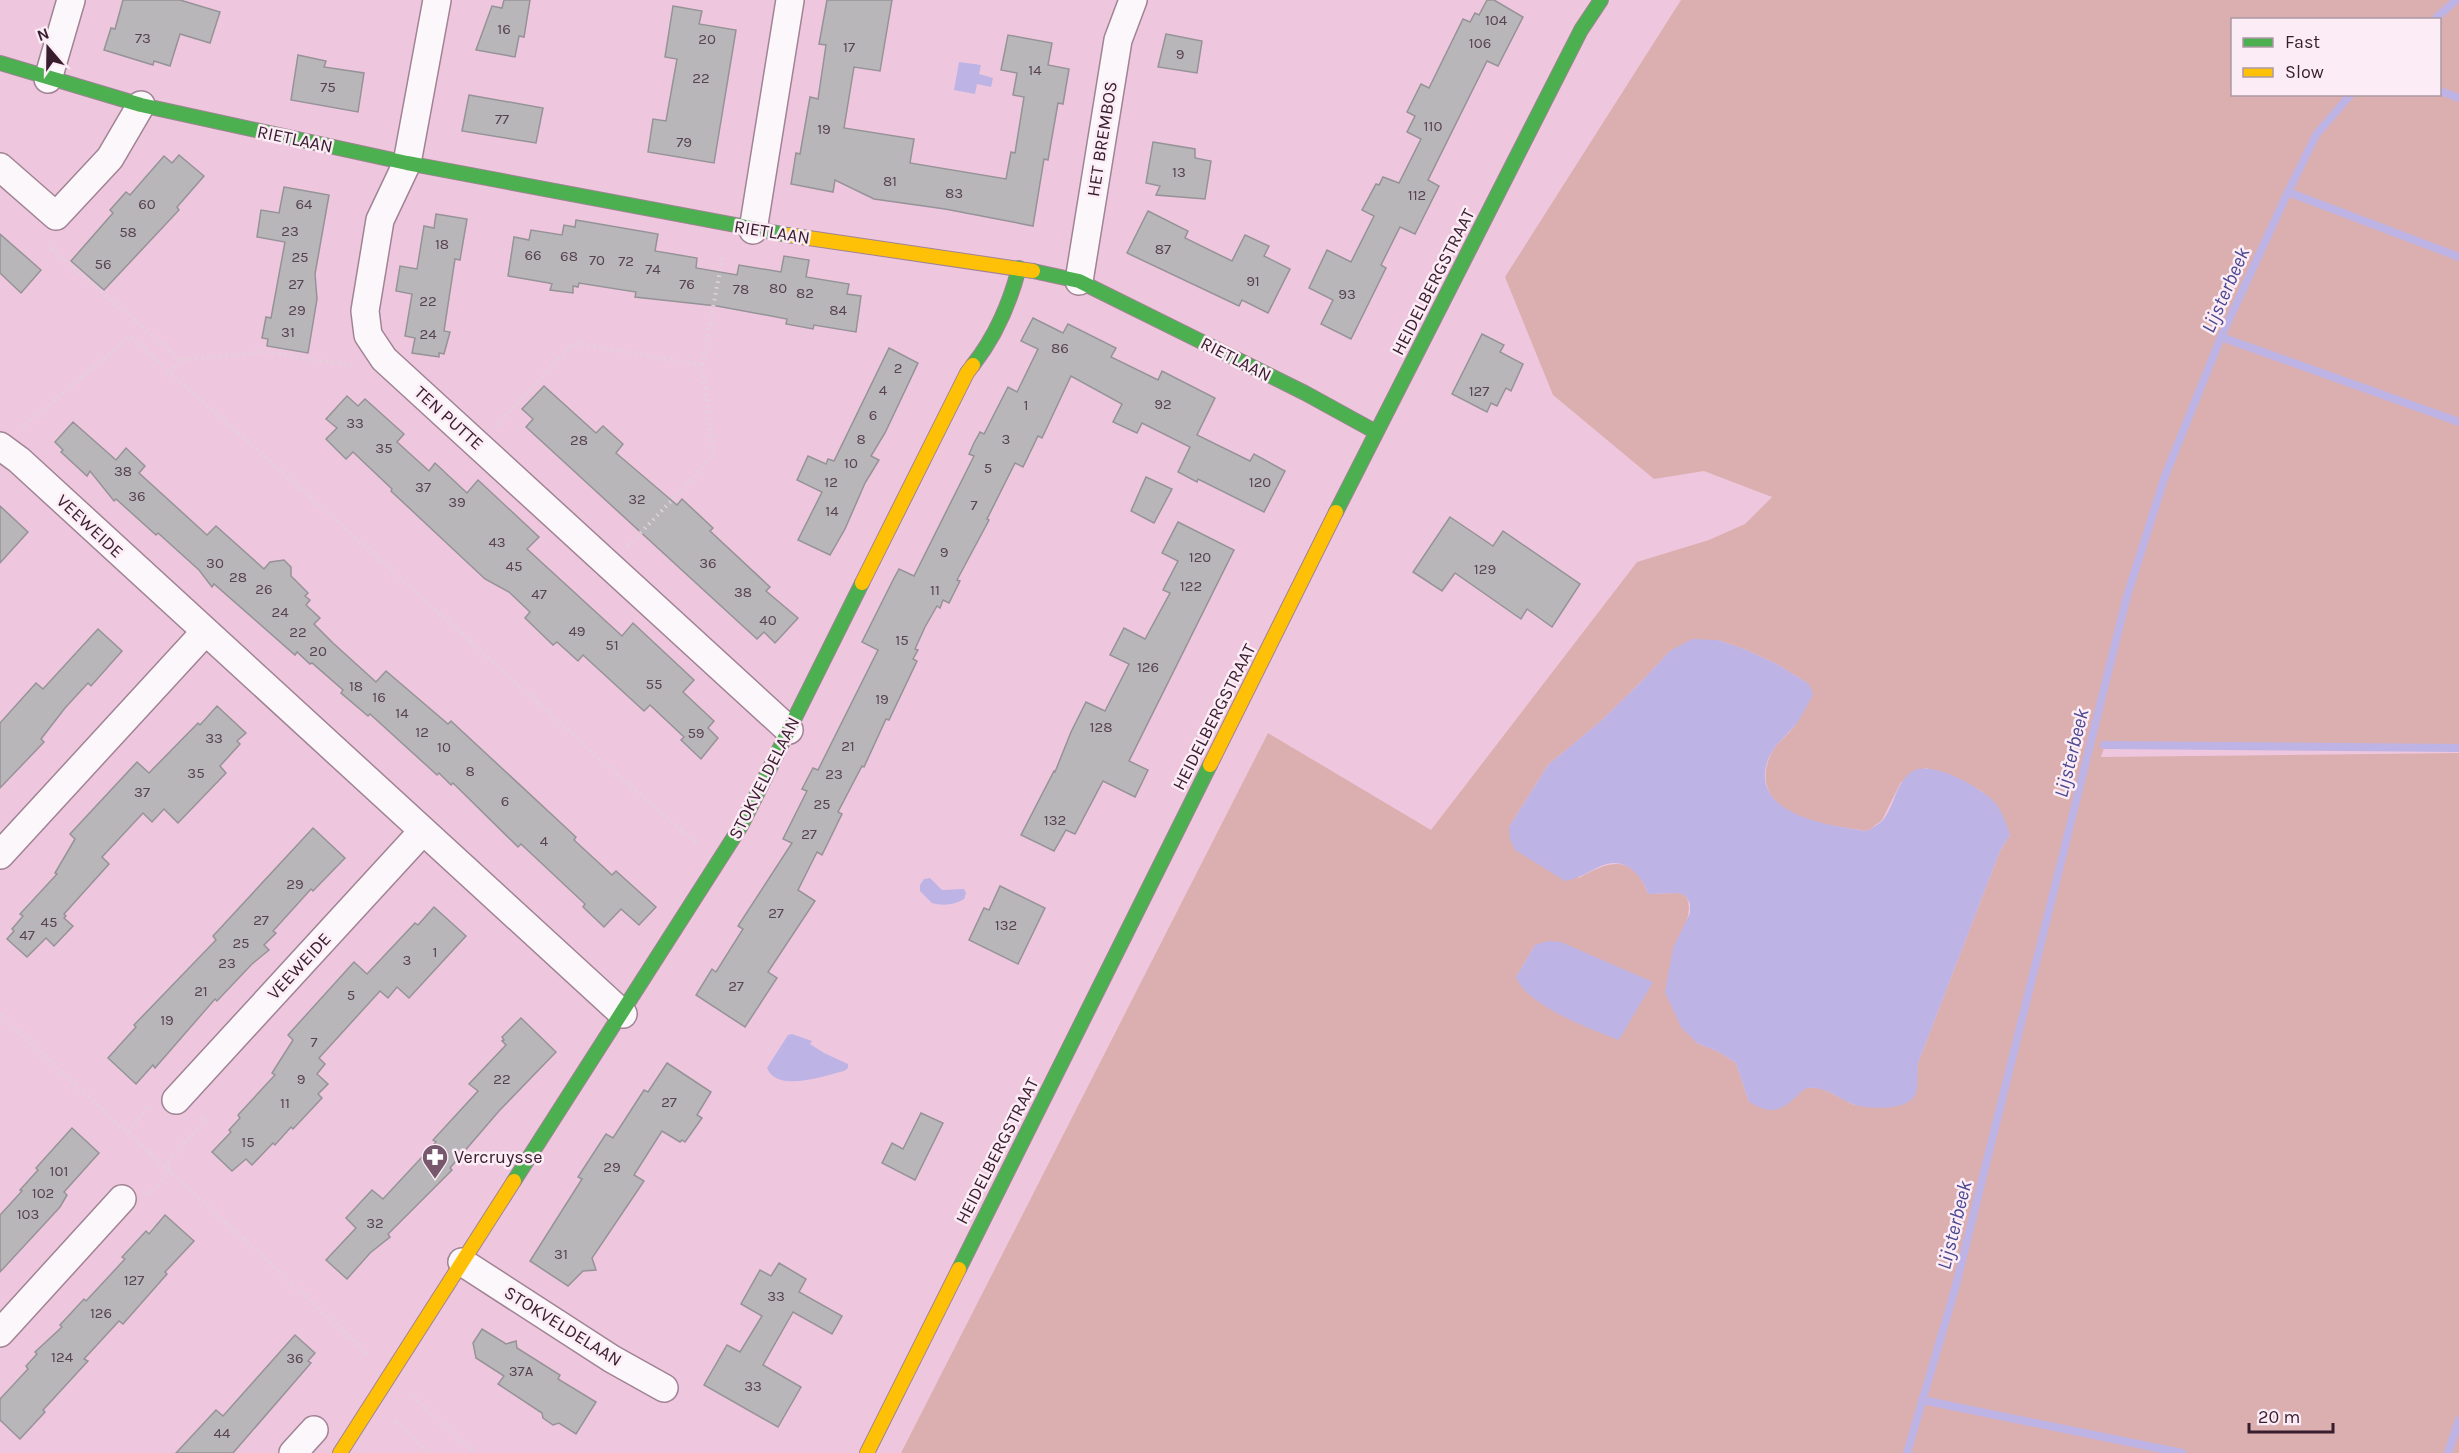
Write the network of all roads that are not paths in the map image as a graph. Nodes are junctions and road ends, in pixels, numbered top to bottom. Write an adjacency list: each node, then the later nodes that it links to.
1 (71, 0): 7 (street)
2 (437, 0): 9 (street, TEN PUTTE)
3 (790, 0): 11 (street)
4 (1133, 0): 13 (street, HET BREMBOS)
5 (1601, 0): 14 (street, HEIDELBERGSTRAAT)
6 (0, 63): 7 (street, RIETLAAN)
7 (48, 79): 8 (street, RIETLAAN)
8 (141, 105): 9 (street, RIETLAAN); 10 (street)
9 (407, 163): 11 (street, RIETLAAN); 17 (street, TEN PUTTE)
10 (0, 167)
11 (741, 227): 12 (street, RIETLAAN)
12 (1019, 268): 13 (street, RIETLAAN); 17 (street, STOKVELDELAAN)
13 (1079, 280): 14 (street, RIETLAAN)
14 (1376, 432): 29 (street, HEIDELBERGSTRAAT)
15 (9, 439): 16 (street, VEEWEIDE)
16 (205, 632): 18 (street, VEEWEIDE); 19 (street)
17 (789, 730): 20 (street, STOKVELDELAAN)
18 (423, 831): 20 (street, VEEWEIDE); 21 (street, VEEWEIDE)
19 (0, 855)
20 (623, 1014): 23 (street, STOKVELDELAAN)
21 (176, 1100)
22 (122, 1199): 24 (street)
23 (462, 1263): 25 (street, STOKVELDELAAN); 28 (street, STOKVELDELAAN)
24 (0, 1334)
25 (664, 1388)
26 (314, 1430): 27 (street)
27 (293, 1453)
28 (340, 1453)
29 (867, 1453)

